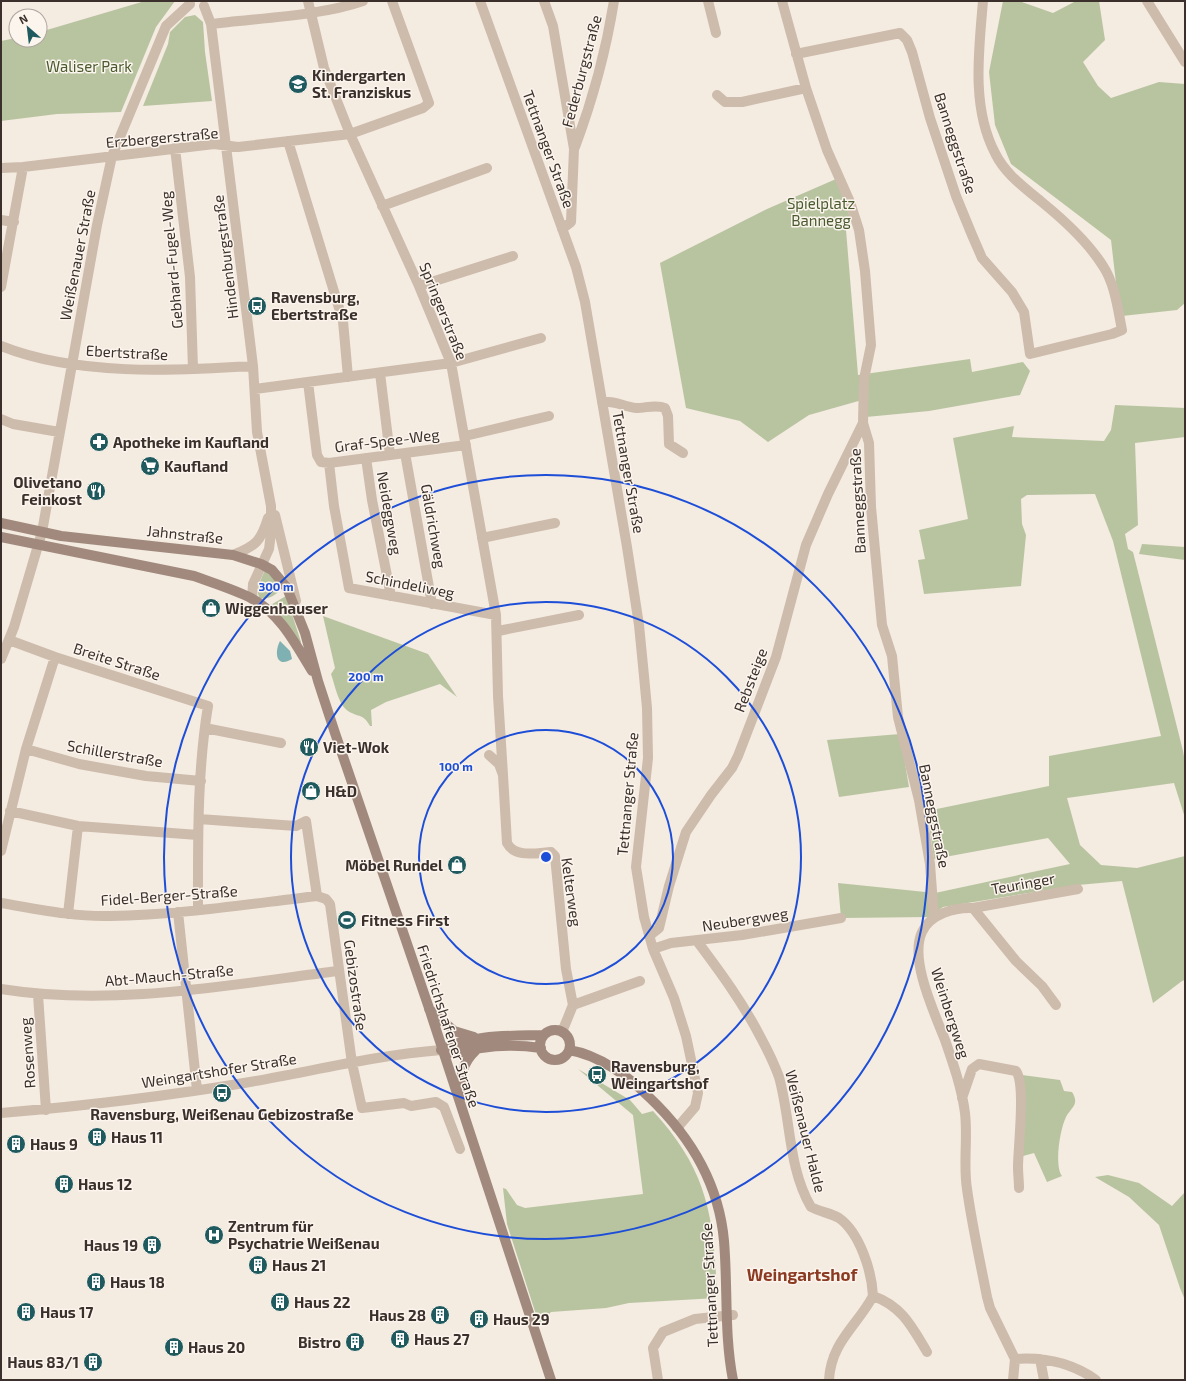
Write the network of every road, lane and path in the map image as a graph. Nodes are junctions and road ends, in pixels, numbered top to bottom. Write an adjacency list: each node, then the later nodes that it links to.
1 (308, 1): 13 (street, Springerstraße)
2 (364, 1): 13 (street)
3 (392, 1): 20 (street, Erzbergerstraße)
4 (480, 1): 32 (street, Tettnanger Straße)
5 (544, 1): 24 (street, Federburgstraße)
6 (614, 1): 24 (street, Federburgstraße)
7 (708, 1): 15 (street)
8 (782, 1): 16 (street, Banneggstraße)
9 (983, 1): 16 (street, Banneggstraße)
10 (1147, 1): 17 (street)
11 (189, 2): 12 (street, Hindenburgstraße); 25 (street, Weißenauer Straße)
12 (206, 3): 14 (street, Hindenburgstraße)
13 (311, 12): 14 (street); 20 (street, Springerstraße)
14 (211, 24): 22 (street, Hindenburgstraße)
15 (716, 33)
16 (796, 54): 18 (street, Banneggstraße)
17 (1185, 62)
18 (806, 88): 19 (street); 50 (street, Banneggstraße)
19 (717, 95)
20 (350, 134): 21 (street, Erzbergerstraße); 29 (street, Springerstraße)
21 (288, 141): 22 (street, Erzbergerstraße); 44 (street)
22 (227, 146): 23 (street, Erzbergerstraße); 41 (street, Hindenburgstraße)
23 (175, 148): 25 (street, Erzbergerstraße); 42 (street, Gebhard-Fugel-Weg)
24 (574, 149): 32 (street, Federburgstraße)
25 (112, 156): 26 (street, Erzbergerstraße); 40 (street, Weißenauer Straße)
26 (23, 167): 27 (street, Erzbergerstraße); 31 (street)
27 (1, 168)
28 (487, 168): 29 (street)
29 (382, 206): 35 (street, Springerstraße)
30 (1, 220): 31 (street)
31 (14, 222): 34 (street)
32 (562, 229): 47 (street, Tettnanger Straße)
33 (513, 256): 35 (street)
34 (4, 257): 36 (street)
35 (419, 286): 39 (street, Springerstraße)
36 (1, 287)
37 (542, 338): 39 (street)
38 (1, 346): 40 (street, Ebertstraße)
39 (451, 363): 43 (street); 52 (street, Springerstraße)
40 (72, 364): 42 (street, Ebertstraße); 51 (street, Weißenauer Straße)
41 (253, 366): 42 (street, Ebertstraße); 46 (street, Hindenburgstraße)
42 (193, 369)
43 (380, 373): 44 (street); 55 (street)
44 (348, 377): 45 (street)
45 (308, 382): 46 (street); 57 (street, Graf-Spee-Weg)
46 (255, 389): 58 (street, Hindenburgstraße)
47 (602, 402): 54 (street, Tettnanger Straße); 99 (street, Tettnanger Straße)
48 (549, 416): 52 (street, Graf-Spee-Weg)
49 (1, 419): 51 (street)
50 (863, 423): 98 (street, Banneggstraße); 99 (street, Rebsteige)
51 (59, 432): 61 (street, Weißenauer Straße)
52 (465, 441): 53 (street, Graf-Spee-Weg); 63 (street, Springerstraße)
53 (405, 453): 55 (street, Graf-Spee-Weg); 69 (street, Gäldrichweg)
54 (683, 453)
55 (390, 455): 56 (street, Graf-Spee-Weg)
56 (366, 458): 57 (street, Graf-Spee-Weg); 67 (street, Neideggweg)
57 (329, 463): 67 (street, Schindeliweg)
58 (271, 506): 65 (street, Hindenburgstraße); 66 (street, Hindenburgstraße); 70 (street, Hindenburgstraße)
59 (555, 522): 63 (street)
60 (1, 523): 61 (main road, Jahnstraße)
61 (42, 532): 64 (street); 65 (main road, Jahnstraße)
62 (1, 537): 64 (main road)
63 (482, 538): 71 (street, Springerstraße)
64 (38, 545): 68 (main road); 74 (street)
65 (233, 555): 66 (main road, Jahnstraße)
66 (262, 564): 68 (street, Hindenburgstraße); 70 (main road, Jahnstraße)
67 (391, 596): 69 (street, Schindeliweg)
68 (252, 598): 77 (main road, Friedrichshafener Straße)
69 (432, 604): 71 (street, Schindeliweg)
70 (299, 614): 77 (main road, Friedrichshafener Straße)
71 (496, 615): 73 (street, Springerstraße)
72 (579, 615): 73 (street)
73 (498, 631): 78 (street, Springerstraße)
74 (8, 640): 75 (street, Breite Straße); 76 (street)
75 (55, 657): 79 (street, Breite Straße); 81 (street)
76 (1, 659)
77 (318, 681): 109 (main road, Friedrichshafener Straße)
78 (498, 696): 83 (street, Kelterweg)
79 (205, 728): 80 (street); 84 (street)
80 (282, 743)
81 (26, 749): 84 (street, Schillerstraße); 85 (street)
82 (489, 755): 83 (street, Kelterweg)
83 (503, 775): 107 (street, Kelterweg)
84 (201, 781): 86 (street)
85 (10, 811): 87 (street); 89 (street)
86 (199, 818): 88 (street); 91 (street)
87 (78, 826): 88 (street); 96 (street)
88 (198, 835): 94 (street)
89 (1, 851)
90 (1078, 889): 93 (street, Teuringer)
91 (317, 896): 94 (street, Fidel-Berger-Straße); 102 (street, Gebizostraße)
92 (1, 903): 96 (street, Fidel-Berger-Straße)
93 (973, 908): 98 (street, Weinbergweg); 108 (street)
94 (198, 910): 95 (street, Fidel-Berger-Straße)
95 (178, 912): 96 (street, Fidel-Berger-Straße); 105 (street)
96 (68, 914)
97 (842, 918): 100 (street, Neubergweg)
98 (934, 918): 118 (street, Weinbergweg)
99 (649, 936): 101 (street, Tettnanger Straße)
100 (697, 942): 101 (street, Neubergweg); 125 (street, Weißenauer Halde)
101 (653, 949): 122 (street, Tettnanger Straße)
102 (338, 971): 105 (street, Abt-Mauch-Straße); 116 (street, Gebizostraße)
103 (640, 981): 107 (street)
104 (1, 989): 106 (street, Abt-Mauch-Straße)
105 (185, 991): 106 (street, Abt-Mauch-Straße); 117 (street)
106 (38, 995): 120 (street, Rosenweg)
107 (573, 1005): 110 (street)
108 (1056, 1005)
109 (428, 1008): 112 (main road); 114 (main road, Friedrichshafener Straße)
110 (562, 1032): 111 (main road); 115 (main road)
111 (544, 1036): 112 (main road); 113 (main road)
112 (479, 1043): 113 (main road); 114 (main road); 119 (main road)
113 (541, 1048): 115 (main road)
114 (441, 1050): 116 (street, Weingartshofer Straße); 119 (main road, Friedrichshafener Straße)
115 (569, 1050): 122 (main road, Tettnanger Straße)
116 (352, 1064): 117 (street, Weingartshofer Straße); 123 (street, Gebizostraße)
117 (197, 1090): 120 (street, Weingartshofer Straße)
118 (962, 1098): 124 (street, Weinbergweg); 128 (street, Weinbergweg)
119 (460, 1107): 130 (main road, Friedrichshafener Straße)
120 (46, 1110): 121 (street, Weingartshofer Straße)
121 (1, 1113)
122 (677, 1128): 126 (main road, Tettnanger Straße)
123 (460, 1149)
124 (1019, 1188)
125 (873, 1296): 127 (street); 133 (street)
126 (729, 1315): 131 (street); 132 (main road, Tettnanger Straße)
127 (927, 1352)
128 (1015, 1359): 129 (street); 134 (street)
129 (1040, 1359): 135 (street); 136 (street)
130 (551, 1380)
131 (658, 1380)
132 (733, 1380)
133 (829, 1380)
134 (1013, 1380)
135 (1044, 1380)
136 (1096, 1380)

